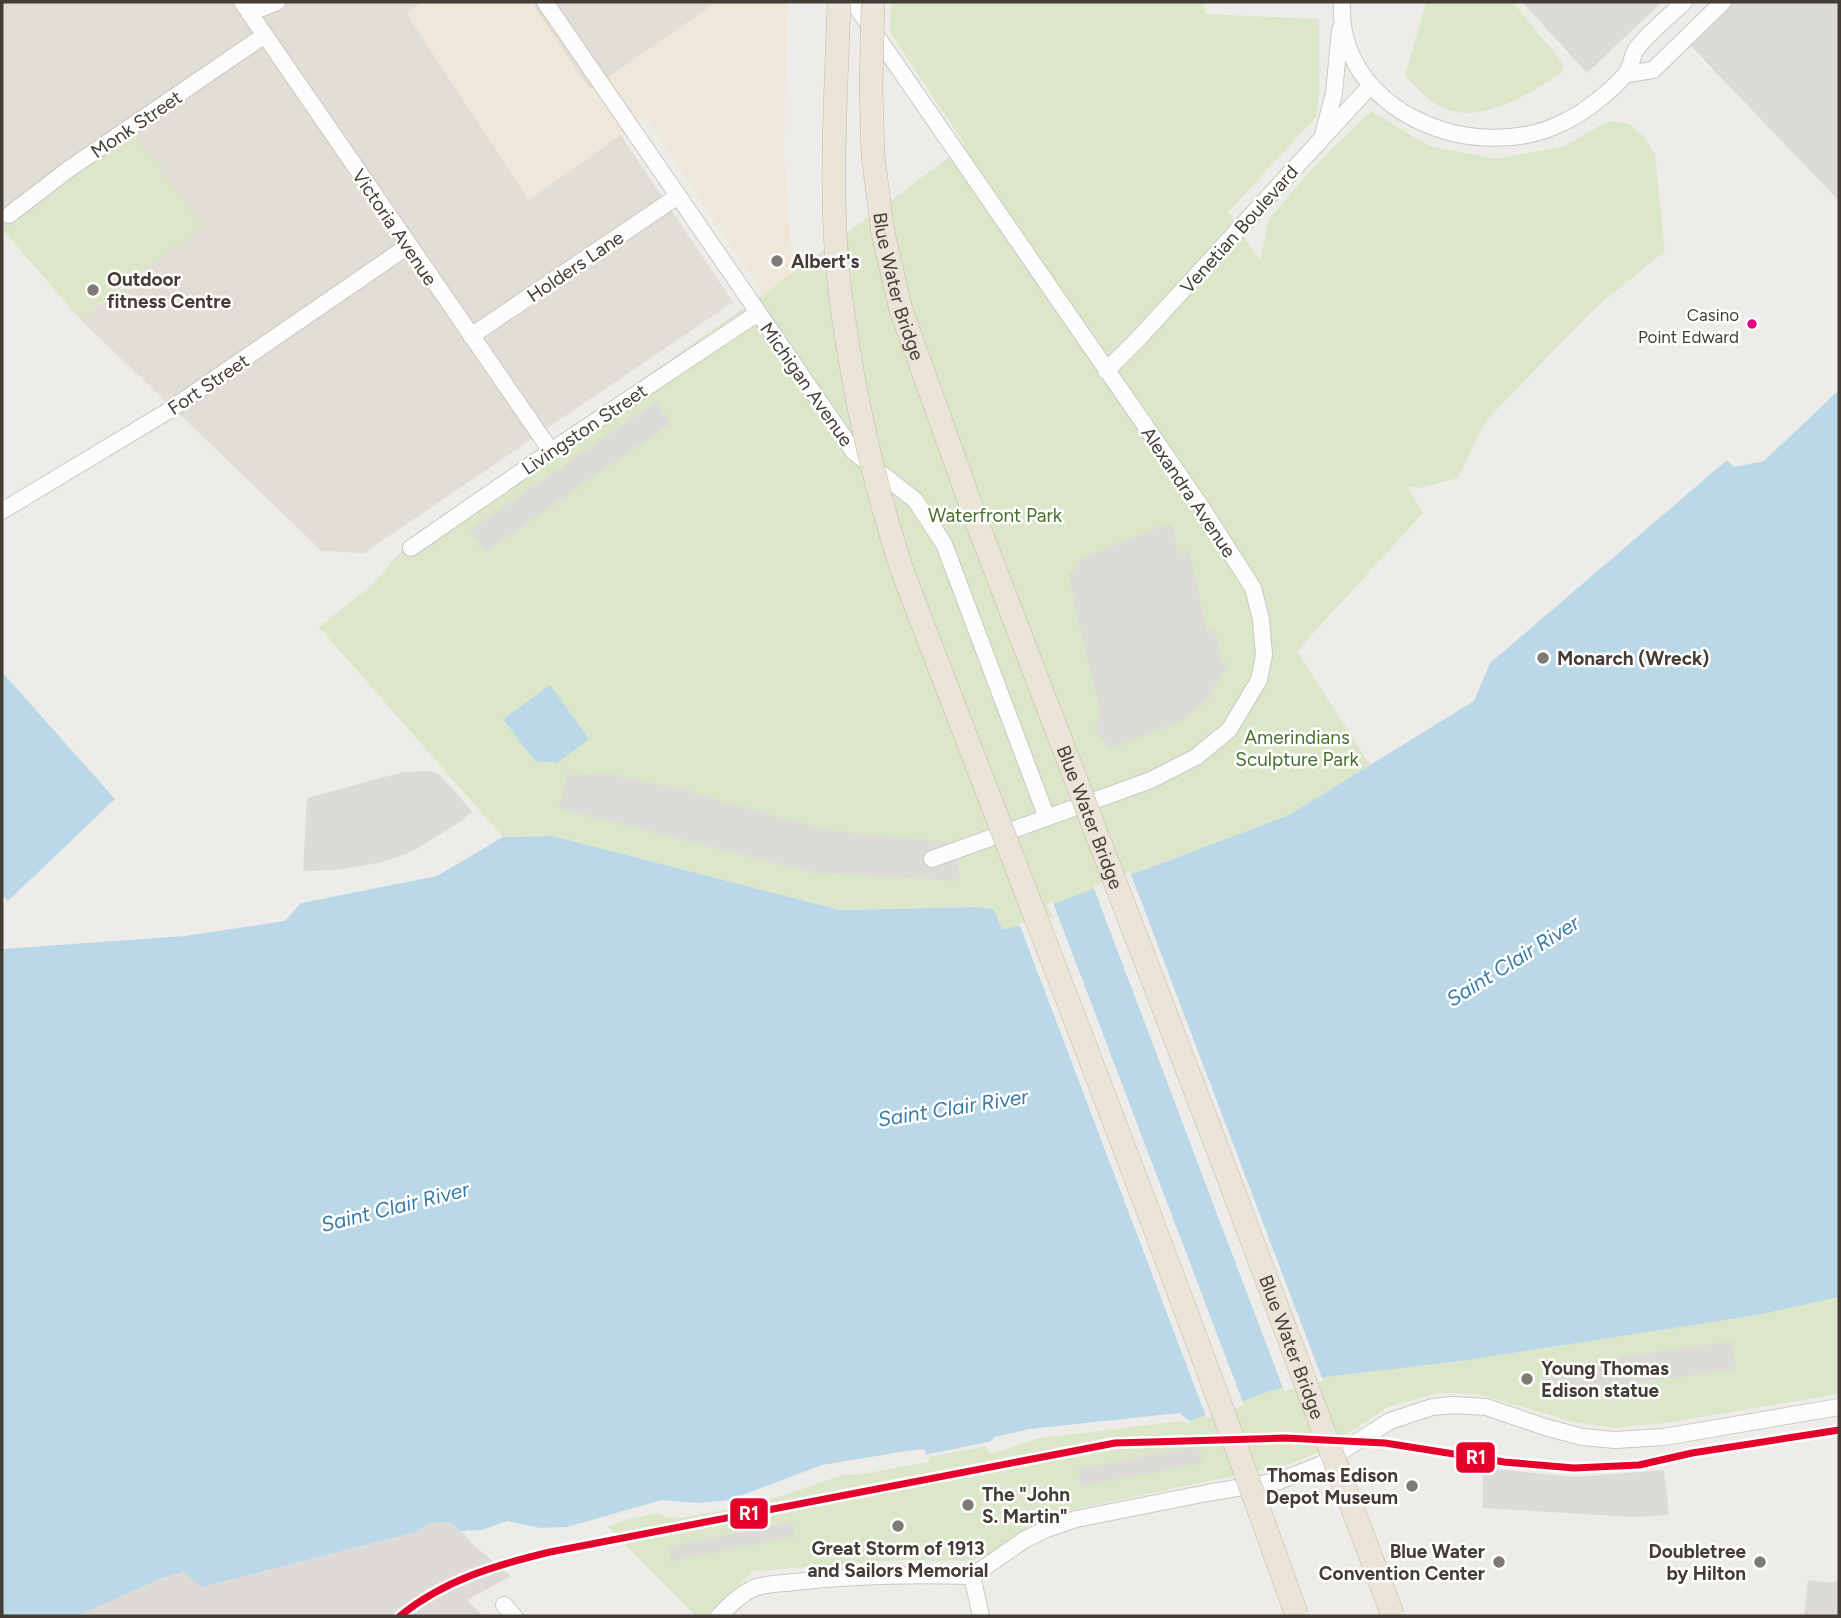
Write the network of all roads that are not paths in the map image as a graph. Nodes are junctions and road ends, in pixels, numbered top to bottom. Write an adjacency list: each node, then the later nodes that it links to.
1 (277, 2): 9 (street)
2 (545, 2): 15 (street, Michigan Avenue)
3 (839, 2): 30 (highway, bridge)
4 (853, 2): 20 (street, Alexandra Avenue)
5 (873, 2): 31 (highway, Blue Water Bridge, bridge)
6 (1342, 2): 10 (street)
7 (1684, 2): 12 (street)
8 (1723, 2): 12 (street)
9 (246, 7): 11 (street, Victoria Avenue)
10 (1341, 20): 13 (street); 14 (street)
11 (265, 35): 16 (street, Monk Street); 17 (street, Victoria Avenue)
12 (1627, 74): 13 (street)
13 (1371, 85): 14 (street, Venetian Boulevard)
14 (1322, 138): 20 (street, Venetian Boulevard)
15 (678, 196): 18 (street, Michigan Avenue); 19 (street, Holders Lane)
16 (9, 215)
17 (408, 246): 19 (street, Victoria Avenue); 22 (street, Fort Street)
18 (758, 313): 21 (street, Livingston Street); 24 (street, Michigan Avenue)
19 (471, 337): 21 (street, Victoria Avenue)
20 (1106, 371): 24 (street, Alexandra Avenue)
21 (551, 451): 23 (street, Livingston Street)
22 (2, 511)
23 (411, 548)
24 (1046, 818): 25 (street, Alexandra Avenue)
25 (932, 859)
26 (1839, 1407): 27 (street)
27 (972, 1576): 28 (street); 29 (street)
28 (719, 1616)
29 (981, 1616)
30 (1297, 1616)
31 (1393, 1616)

